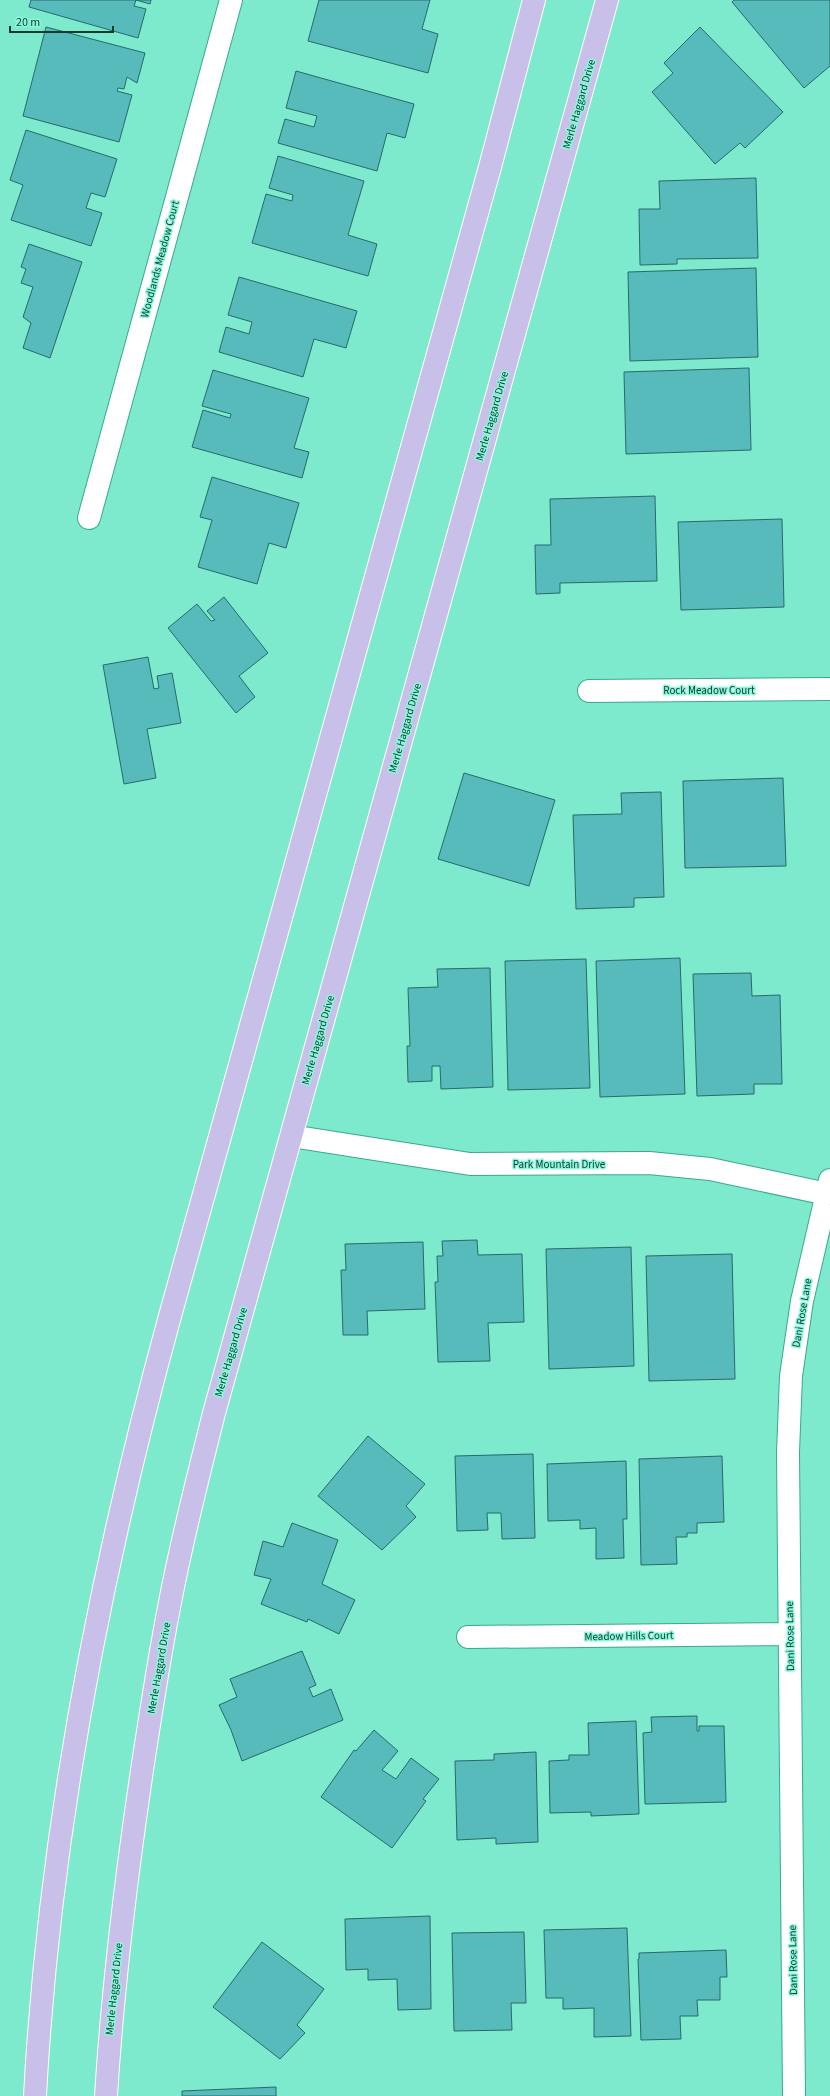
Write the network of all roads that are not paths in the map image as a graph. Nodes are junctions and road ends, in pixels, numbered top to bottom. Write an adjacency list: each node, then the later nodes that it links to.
1 (231, 0): 4 (street, Woodlands Meadow Court)
2 (534, 0): 11 (main road)
3 (607, 0): 7 (main road, Merle Haggard Drive)
4 (89, 518)
5 (830, 689): 6 (street, Rock Meadow Court)
6 (589, 691)
7 (291, 1136): 8 (street, Park Mountain Drive); 12 (main road, Merle Haggard Drive)
8 (829, 1187): 9 (street, Dani Rose Lane)
9 (790, 1634): 10 (street, Meadow Hills Court); 13 (street, Dani Rose Lane)
10 (468, 1637)
11 (35, 2096)
12 (106, 2096)
13 (794, 2096)

